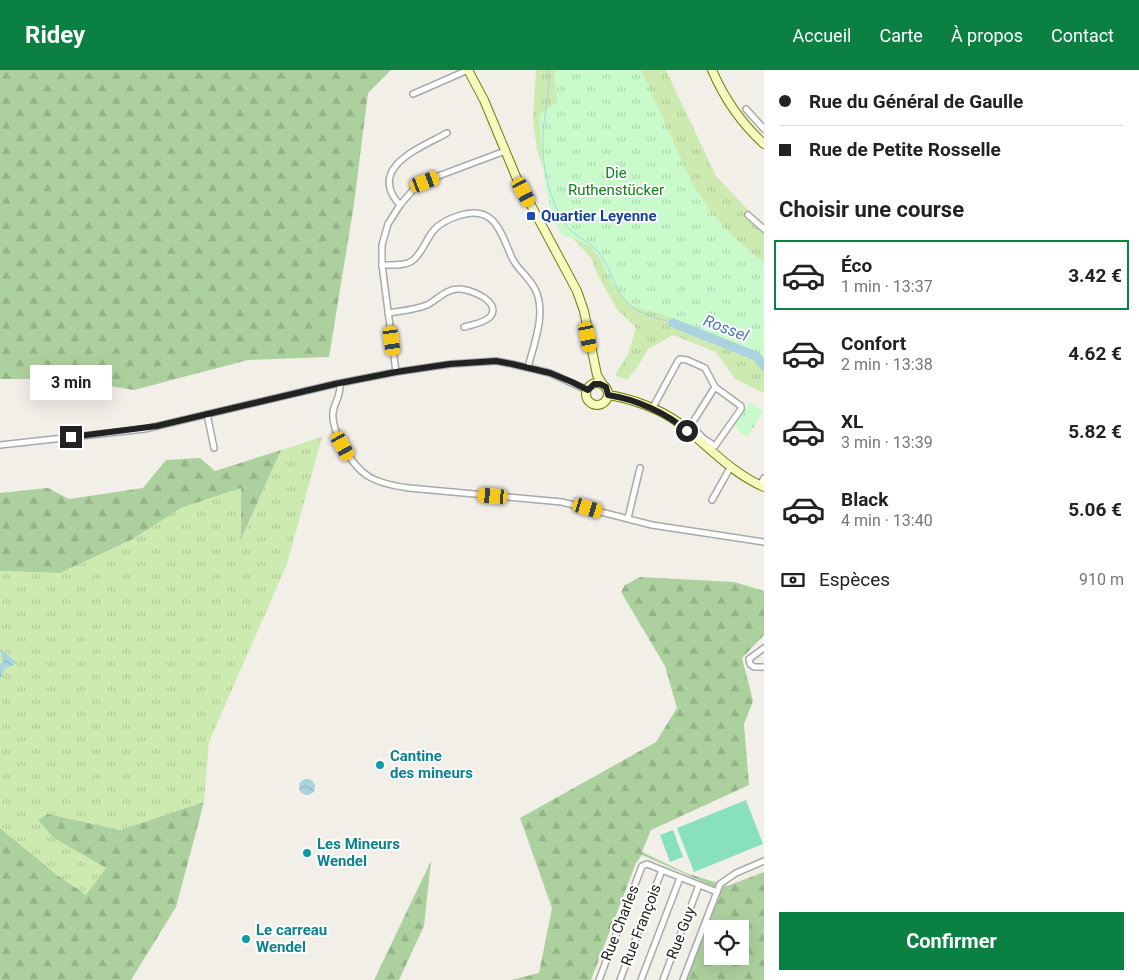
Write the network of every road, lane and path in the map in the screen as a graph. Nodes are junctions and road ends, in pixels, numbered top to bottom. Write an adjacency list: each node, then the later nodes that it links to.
1 (468, 70): 3 (street); 8 (main road)
2 (712, 70): 7 (main road)
3 (412, 94)
4 (746, 108): 5 (street)
5 (764, 129)
6 (447, 133): 9 (street)
7 (764, 144)
8 (505, 151): 9 (street); 17 (main road)
9 (400, 205): 12 (street)
10 (748, 215): 11 (street)
11 (764, 229)
12 (382, 265): 13 (street); 15 (street)
13 (388, 313): 14 (street); 16 (street)
14 (464, 327)
15 (528, 367): 16 (street); 22 (street)
16 (396, 372): 18 (street)
17 (597, 374): 19 (main road); 20 (main road)
18 (340, 384): 25 (street); 33 (street)
19 (594, 384): 20 (main road); 22 (main road)
20 (603, 385): 23 (main road)
21 (715, 387): 24 (street); 26 (street); 26 (street)
22 (588, 390): 23 (main road)
23 (608, 395): 24 (main road)
24 (652, 409): 26 (main road)
25 (207, 414): 27 (street); 28 (street)
26 (701, 440): 30 (main road)
27 (0, 445)
28 (214, 448)
29 (640, 468): 33 (street)
30 (730, 468): 31 (main road); 32 (street)
31 (763, 484)
32 (712, 500)
33 (628, 518): 34 (street)
34 (764, 542)
35 (764, 648): 36 (street)
36 (764, 667)
37 (764, 861): 41 (street)
38 (662, 870): 39 (street); 42 (street, Rue Charles); 43 (street, Rue François)
39 (680, 878): 40 (street); 44 (street)
40 (699, 885): 41 (street); 45 (street, Rue Guy)
41 (717, 892): 46 (street)
42 (599, 980)
43 (620, 980)
44 (641, 980)
45 (663, 980)
46 (684, 980)

